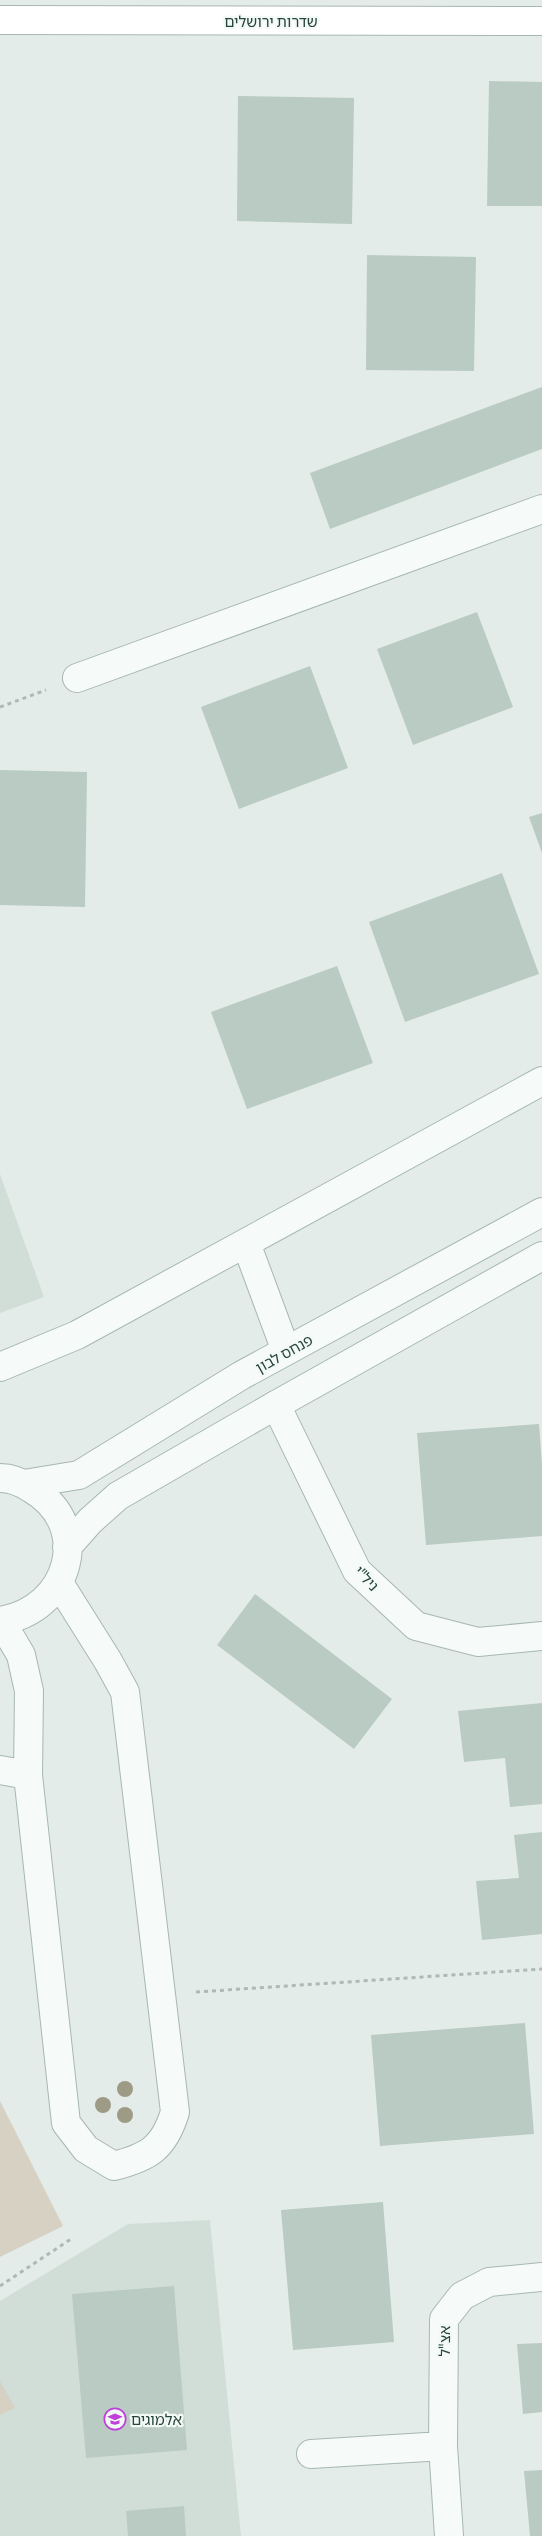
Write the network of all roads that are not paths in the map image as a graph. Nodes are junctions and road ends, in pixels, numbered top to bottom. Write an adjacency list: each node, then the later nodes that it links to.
1 (0, 20): 2 (main road, שדרות ירושלים)
2 (542, 21)
3 (542, 509): 4 (street)
4 (77, 678)
5 (542, 1081): 7 (street)
6 (542, 1212): 9 (street, פנחס לבון)
7 (246, 1243): 9 (street); 10 (street)
8 (542, 1256): 11 (street)
9 (286, 1351): 12 (street, פנחס לבון)
10 (0, 1367)
11 (276, 1405): 13 (street); 16 (street, ניל"י)
12 (12, 1481): 13 (street)
13 (67, 1547): 14 (street)
14 (59, 1583): 15 (street); 18 (street)
15 (0, 1621): 18 (street)
16 (542, 1636)
17 (0, 1770): 18 (street)
18 (28, 1775)
19 (542, 2277): 20 (street, אצ"ל)
20 (443, 2446): 21 (street); 22 (street, אצ"ל)
21 (311, 2454)
22 (449, 2536)

